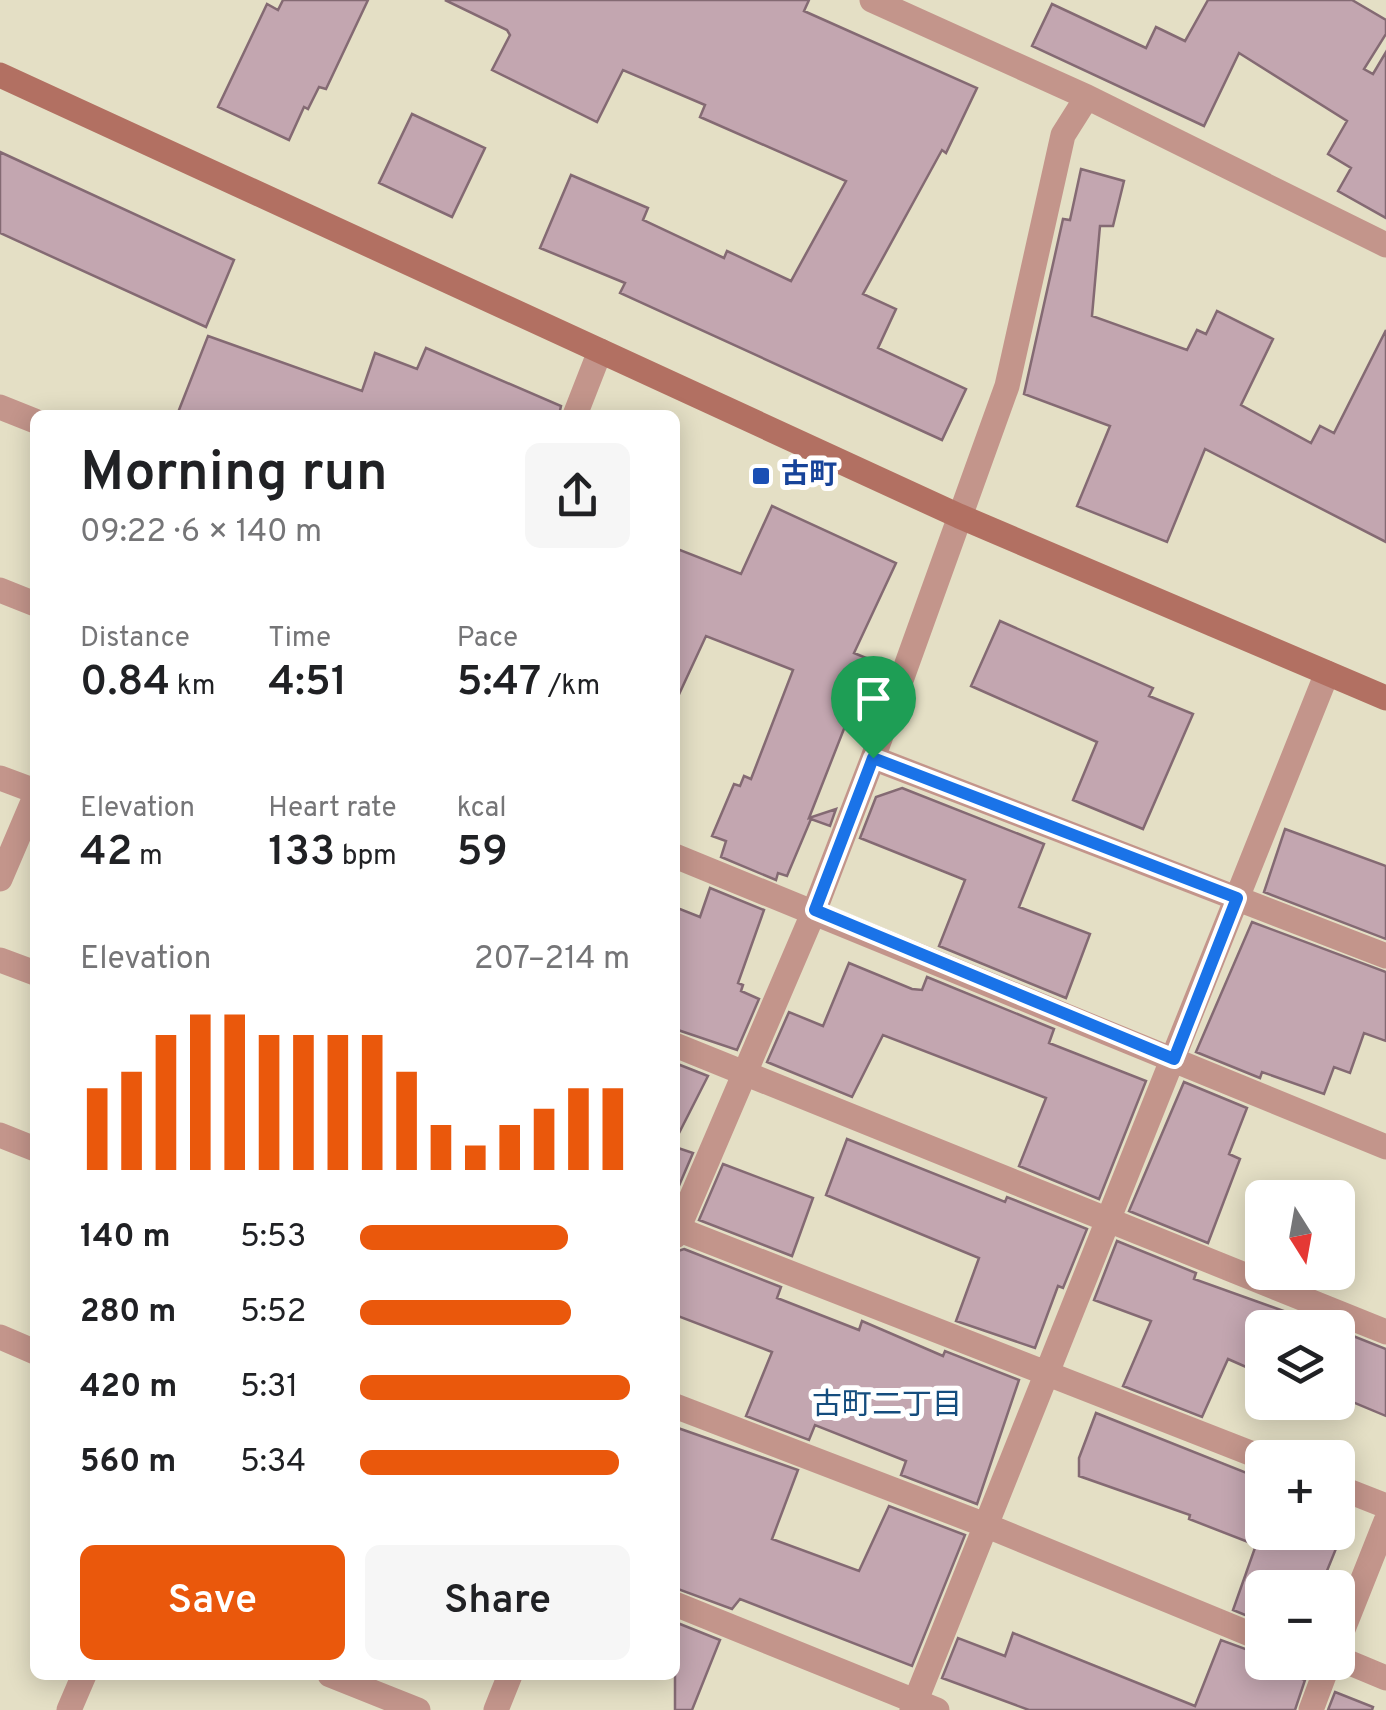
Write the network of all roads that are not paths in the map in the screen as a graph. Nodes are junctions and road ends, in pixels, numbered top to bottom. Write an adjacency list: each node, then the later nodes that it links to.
1 (872, 0): 3 (street)
2 (0, 76): 5 (street)
3 (1087, 96): 4 (street); 9 (street)
4 (1386, 245)
5 (600, 351): 7 (street); 9 (street)
6 (0, 408): 8 (street)
7 (577, 410)
8 (30, 419)
9 (959, 516): 12 (street); 14 (street)
10 (0, 590): 11 (street)
11 (30, 602)
12 (1328, 673): 13 (street); 20 (street)
13 (1386, 698)
14 (873, 758): 20 (street); 21 (street)
15 (0, 778): 16 (street)
16 (30, 792)
17 (30, 806): 19 (street)
18 (680, 858): 21 (street)
19 (0, 879)
20 (1237, 898): 22 (street); 26 (street)
21 (815, 910): 26 (street); 27 (street)
22 (1386, 956)
23 (0, 960): 24 (street)
24 (30, 971)
25 (680, 1047): 27 (street)
26 (1174, 1059): 29 (street); 32 (street)
27 (747, 1074): 31 (street); 32 (street)
28 (0, 1135): 30 (street)
29 (1386, 1147)
30 (30, 1148)
31 (680, 1222)
32 (1111, 1222): 34 (street); 37 (street)
33 (680, 1233): 37 (street)
34 (1386, 1332)
35 (0, 1338): 36 (street)
36 (30, 1350)
37 (1044, 1371): 39 (street); 43 (street)
38 (680, 1408): 43 (street)
39 (1245, 1451)
40 (1355, 1494): 41 (street)
41 (1386, 1506)
42 (1386, 1521): 44 (street)
43 (985, 1525): 46 (street); 53 (street)
44 (1355, 1597)
45 (680, 1606): 53 (street)
46 (1245, 1632)
47 (1355, 1667): 48 (street)
48 (1386, 1678)
49 (82, 1680): 54 (street)
50 (343, 1680): 55 (street)
51 (508, 1680): 56 (street)
52 (1322, 1680): 57 (street)
53 (921, 1707)
54 (69, 1710)
55 (418, 1710)
56 (496, 1710)
57 (1311, 1710)

